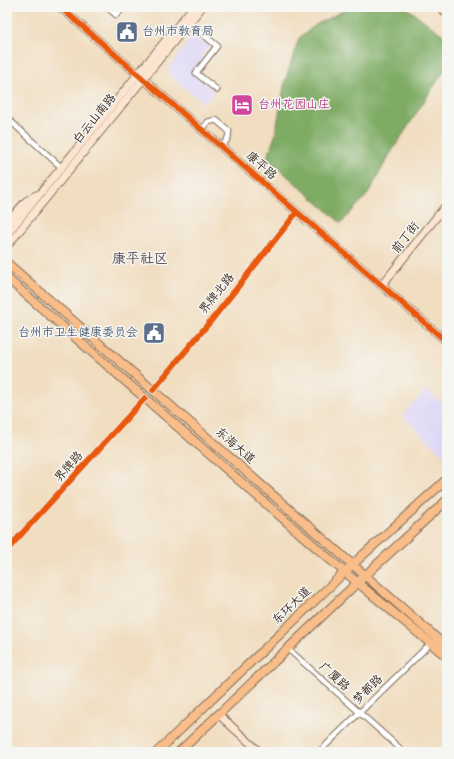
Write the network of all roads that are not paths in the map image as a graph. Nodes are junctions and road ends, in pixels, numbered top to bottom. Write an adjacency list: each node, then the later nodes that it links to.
1 (60, 7): 9 (street, 康平路)
2 (106, 7): 3 (street)
3 (124, 7)
4 (192, 7): 9 (street, 白云山南路)
5 (202, 7): 8 (street, 白云山南路)
6 (440, 7): 7 (main road)
7 (447, 13)
8 (189, 22): 9 (street, 白云山南路); 10 (street)
9 (140, 76): 12 (street, 康平路); 14 (street, 白云山南路); 20 (street, 白云山南路)
10 (217, 90)
11 (7, 118): 14 (street)
12 (202, 130): 13 (street, 康平路); 13 (street)
13 (222, 147): 17 (street, 康平路)
14 (61, 167): 15 (street, 白云山南路)
15 (40, 193): 18 (street); 19 (street, 白云山南路)
16 (447, 204): 24 (street, 前丁街)
17 (297, 212): 24 (street, 康平路); 27 (street, 界牌北路)
18 (7, 223)
19 (7, 234)
20 (7, 246)
21 (7, 263): 27 (main road, 东海大道)
22 (7, 278): 25 (main road, 东海大道)
23 (7, 284): 25 (street)
24 (382, 285): 26 (street, 康平路)
25 (18, 288): 28 (main road, 东海大道)
26 (447, 342)
27 (153, 390): 32 (main road, 东海大道)
28 (145, 398): 31 (street, 界牌路); 33 (main road, 东海大道)
29 (447, 479): 32 (main road, 东环大道)
30 (447, 500): 34 (main road)
31 (7, 550)
32 (352, 565): 33 (main road, 东环大道); 34 (main road, 东海大道)
33 (345, 572): 35 (main road, 东海大道); 42 (main road, 东环大道)
34 (364, 576): 35 (main road); 37 (main road, 东海大道)
35 (358, 582): 36 (main road, 东海大道); 38 (main road)
36 (431, 643): 39 (main road, 东海大道); 40 (street, 梦都路)
37 (447, 647)
38 (287, 648): 40 (street, 广厦路); 41 (main road)
39 (447, 657)
40 (359, 713): 45 (street, 梦都路); 46 (street, 广厦路)
41 (218, 714): 43 (main road); 44 (street)
42 (157, 752)
43 (179, 752)
44 (260, 752)
45 (318, 752)
46 (404, 752)

